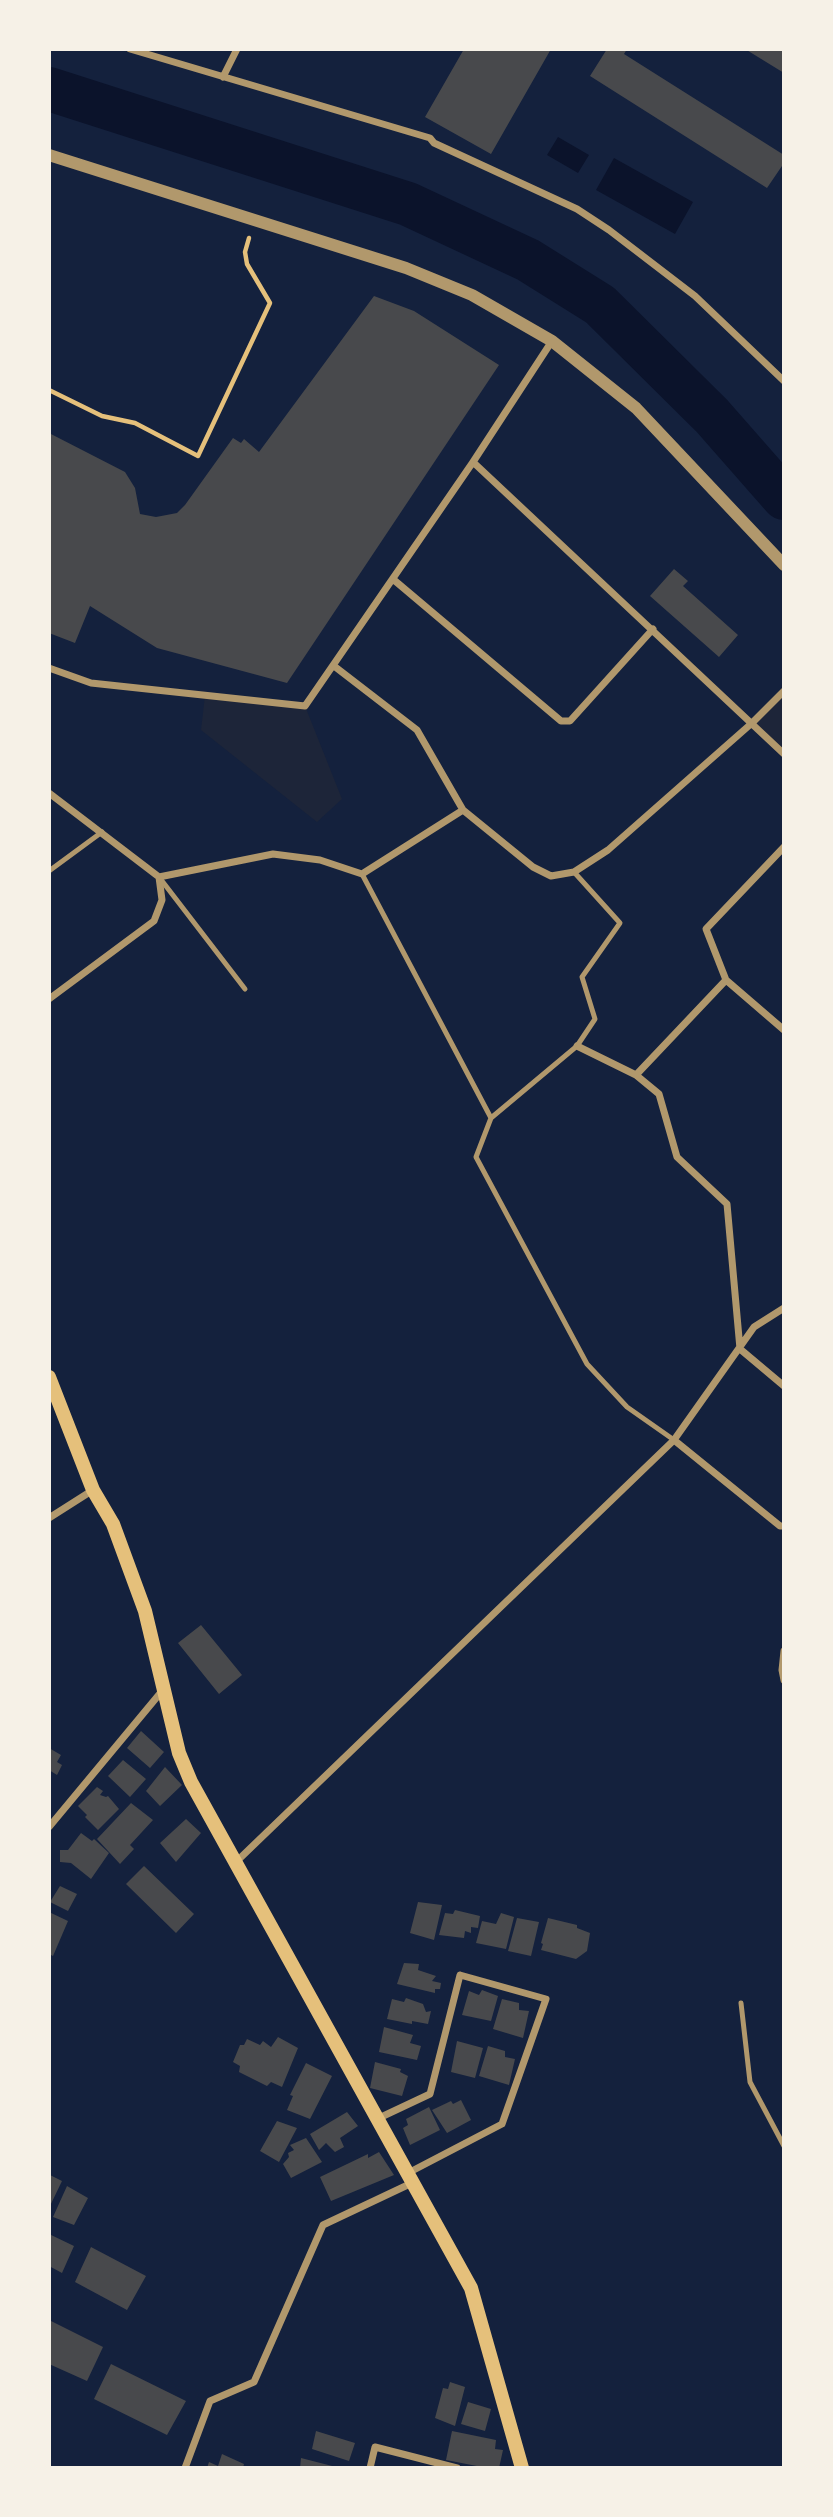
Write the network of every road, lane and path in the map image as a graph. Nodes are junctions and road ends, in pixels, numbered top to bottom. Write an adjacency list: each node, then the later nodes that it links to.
1 (130, 49): 3 (street)
2 (237, 49): 3 (street)
3 (223, 77): 7 (street)
4 (49, 155): 6 (street)
5 (248, 238): 8 (path)
6 (552, 341): 9 (street); 10 (street)
7 (784, 381)
8 (49, 390)
9 (473, 463): 11 (street); 12 (street)
10 (784, 565)
11 (394, 580): 12 (street); 13 (street)
12 (653, 629): 16 (street)
13 (334, 666): 14 (street); 19 (street)
14 (49, 668)
15 (784, 691): 16 (street)
16 (752, 723): 17 (street); 23 (street)
17 (784, 754)
18 (49, 793): 20 (street)
19 (463, 810): 23 (street); 24 (street)
20 (102, 832): 22 (lane); 25 (street)
21 (784, 846): 26 (street)
22 (49, 871)
23 (574, 872): 30 (lane)
24 (362, 874): 25 (street); 32 (lane)
25 (159, 877): 27 (lane); 28 (street)
26 (726, 980): 29 (street); 31 (street)
27 (245, 989)
28 (49, 999)
29 (784, 1030)
30 (576, 1046): 31 (street); 32 (lane)
31 (636, 1075): 34 (street)
32 (492, 1118): 37 (lane)
33 (784, 1307): 34 (street)
34 (740, 1349): 36 (street); 37 (street)
35 (49, 1377): 38 (main road)
36 (784, 1386)
37 (674, 1440): 40 (street); 45 (street)
38 (93, 1490): 39 (street); 43 (main road)
39 (49, 1518)
40 (784, 1526)
41 (784, 1650): 42 (street)
42 (784, 1681)
43 (163, 1690): 44 (street); 45 (main road)
44 (49, 1827)
45 (236, 1862): 47 (main road)
46 (741, 2003): 48 (lane)
47 (379, 2118): 49 (main road); 49 (street)
48 (784, 2146)
49 (411, 2177): 50 (main road); 51 (street)
50 (519, 2466)
51 (185, 2468)
52 (370, 2468): 53 (street)
53 (457, 2468)

